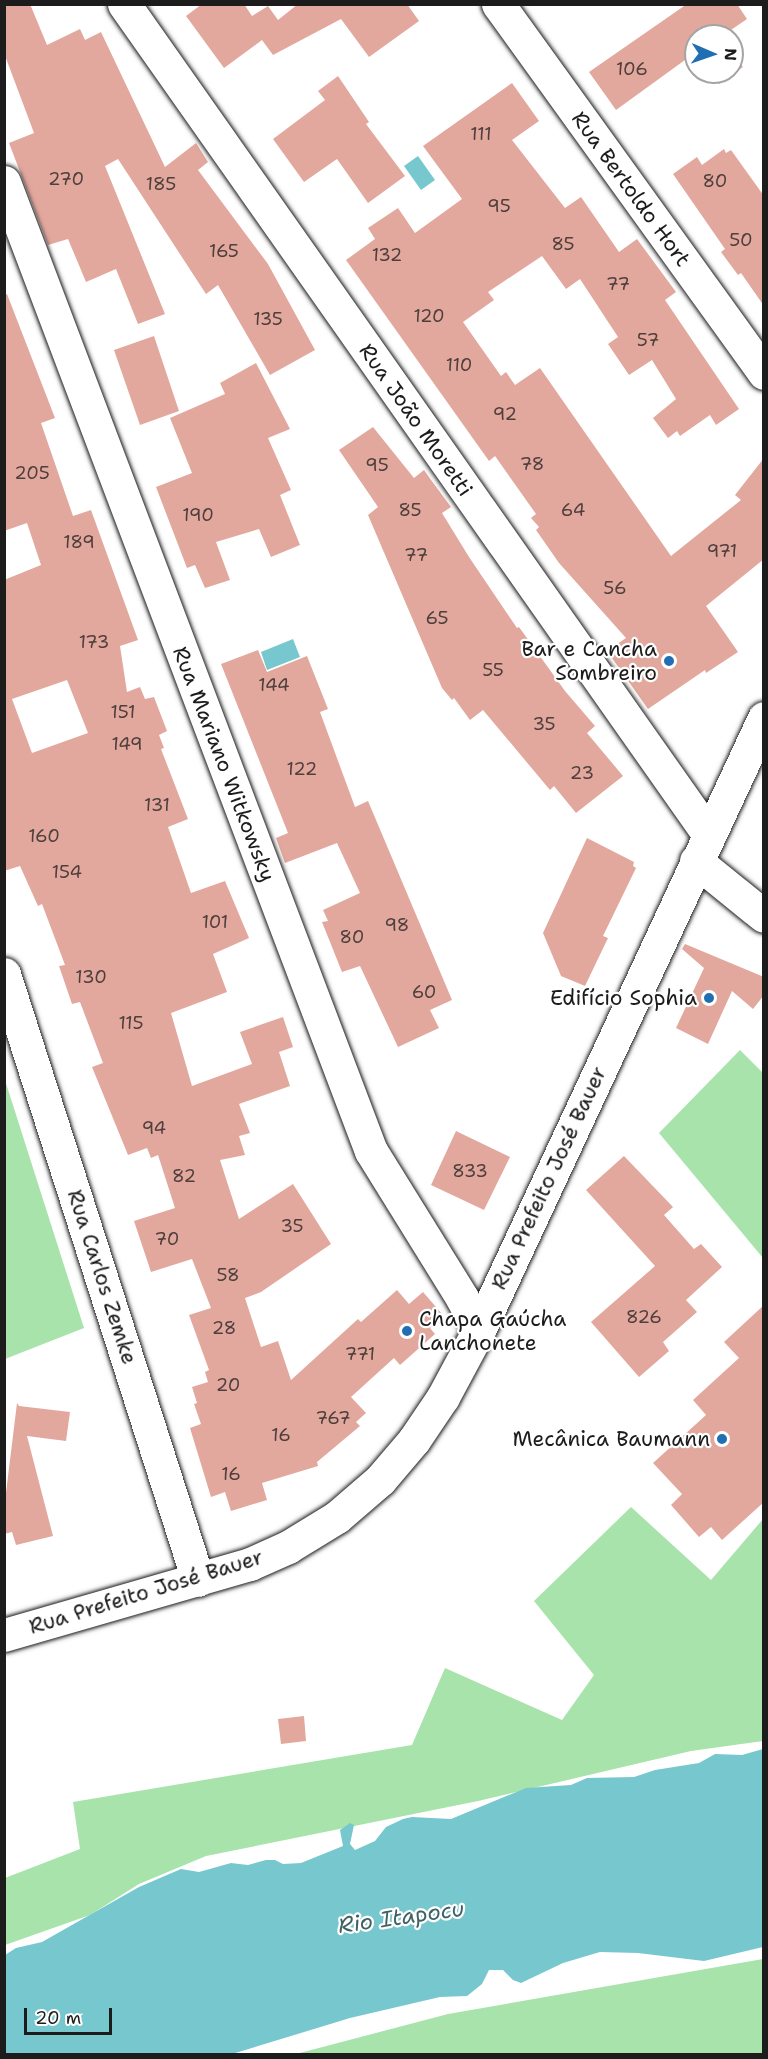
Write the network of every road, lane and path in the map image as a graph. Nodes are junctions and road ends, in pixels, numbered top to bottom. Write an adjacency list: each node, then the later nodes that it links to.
1 (124, 4): 6 (street, Rua João Moretti)
2 (498, 4): 4 (street, Rua Bertoldo Hort)
3 (4, 182): 9 (street, Rua Mariano Witkowsky)
4 (764, 373)
5 (764, 718): 6 (street, Rua Prefeito José Bauer)
6 (703, 848): 7 (street, Rua João Moretti); 9 (street, Rua Prefeito José Bauer)
7 (764, 916)
8 (4, 974): 10 (street, Rua Carlos Zemke)
9 (479, 1329): 10 (street, Rua Prefeito José Bauer)
10 (198, 1580): 11 (street, Rua Prefeito José Bauer)
11 (4, 1635)

